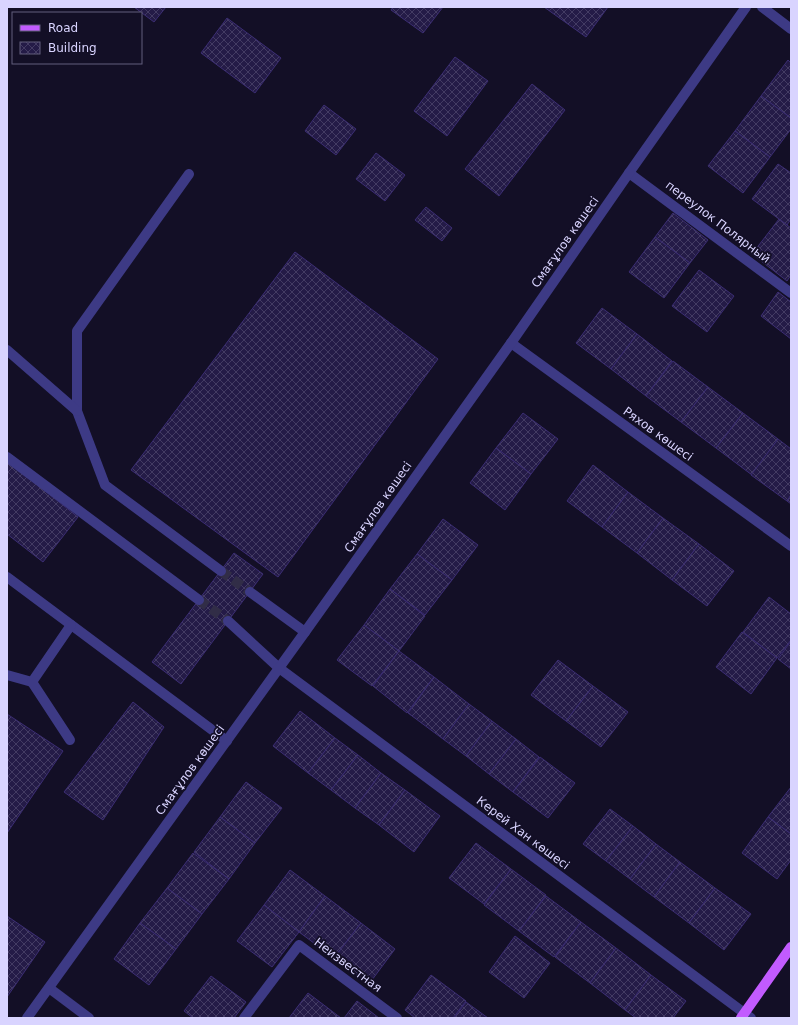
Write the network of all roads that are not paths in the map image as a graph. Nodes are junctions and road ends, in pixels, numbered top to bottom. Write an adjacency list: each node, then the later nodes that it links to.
1 (746, 7): 4 (street, Смағұлов көшесі)
2 (762, 7): 3 (street)
3 (791, 29)
4 (629, 172): 6 (street, переулок Полярный); 7 (street, Смағұлов көшесі)
5 (189, 174): 9 (street)
6 (791, 293)
7 (511, 343): 11 (street, Ряхов көшесі); 18 (street, Смағұлов көшесі)
8 (7, 350): 9 (street)
9 (77, 411): 12 (street)
10 (7, 457): 15 (street)
11 (791, 546)
12 (221, 571)
13 (7, 577): 17 (street)
14 (250, 592): 18 (street)
15 (199, 600)
16 (228, 621): 19 (street, Керей Хан көшесі)
17 (71, 625): 21 (street); 23 (street)
18 (305, 632): 19 (street, Смағұлов көшесі)
19 (279, 668): 23 (street, Смағұлов көшесі); 26 (street, Керей Хан көшесі)
20 (7, 675): 21 (street)
21 (32, 682): 22 (street)
22 (70, 740)
23 (227, 741): 25 (street, Смағұлов көшесі)
24 (791, 947): 26 (main road)
25 (49, 988): 27 (street, Смағұлов көшесі); 28 (street)
26 (745, 1016)
27 (27, 1018)
28 (89, 1018)
29 (244, 1018): 30 (street, Неизвестная)
30 (397, 1018)

